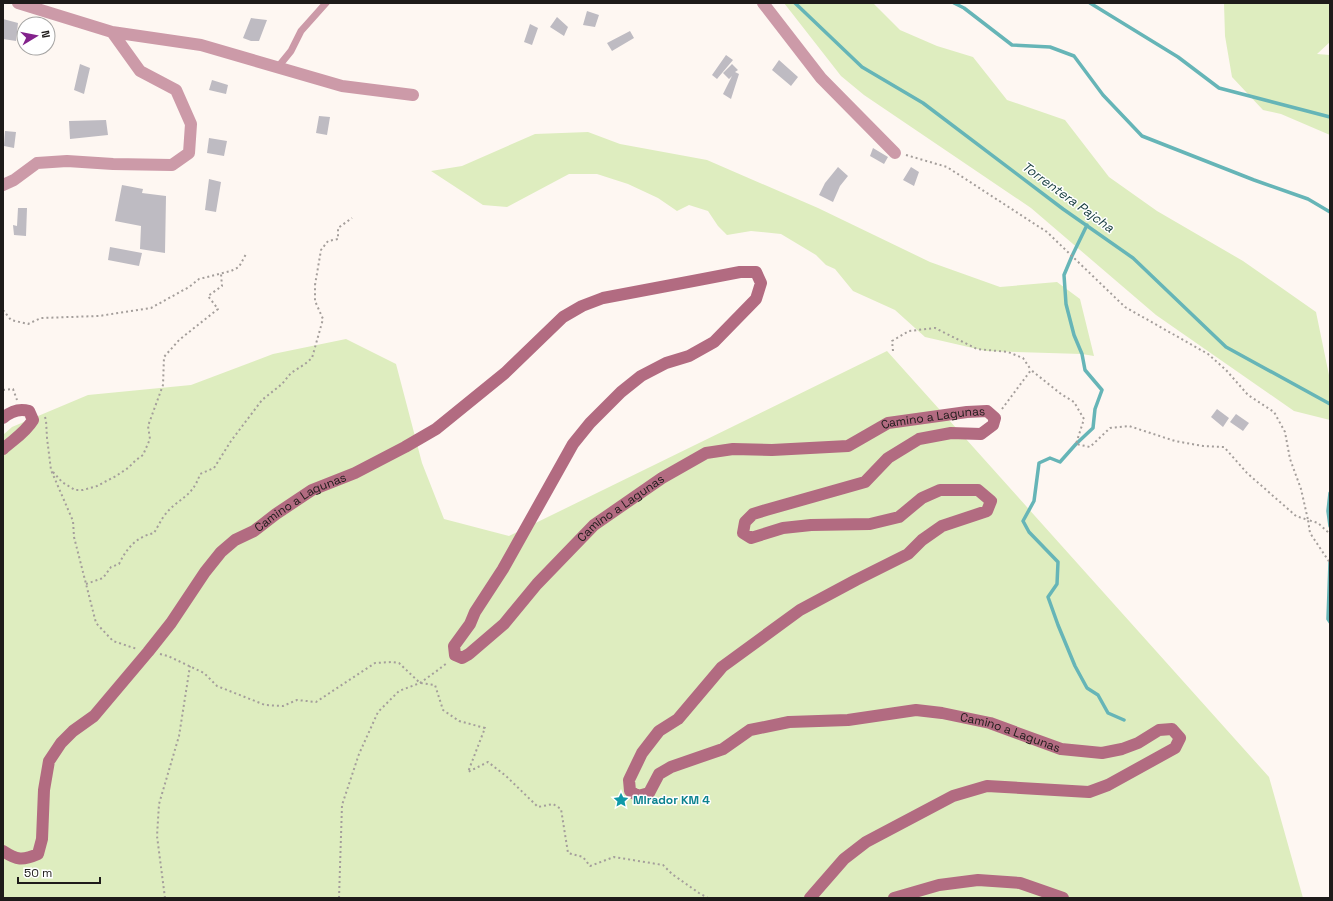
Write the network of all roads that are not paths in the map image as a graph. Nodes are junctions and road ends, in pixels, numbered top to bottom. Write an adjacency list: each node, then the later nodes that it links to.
1 (18, 3): 4 (street)
2 (326, 3): 5 (lane)
3 (763, 3): 7 (street)
4 (112, 32): 5 (street); 8 (street)
5 (278, 67): 6 (street)
6 (413, 95)
7 (895, 152)
8 (3, 185)
9 (3, 418): 10 (street)
10 (3, 449)
11 (3, 851): 12 (street, Camino a Lagunas)
12 (810, 898)
13 (894, 898): 14 (street)
14 (1063, 898)

